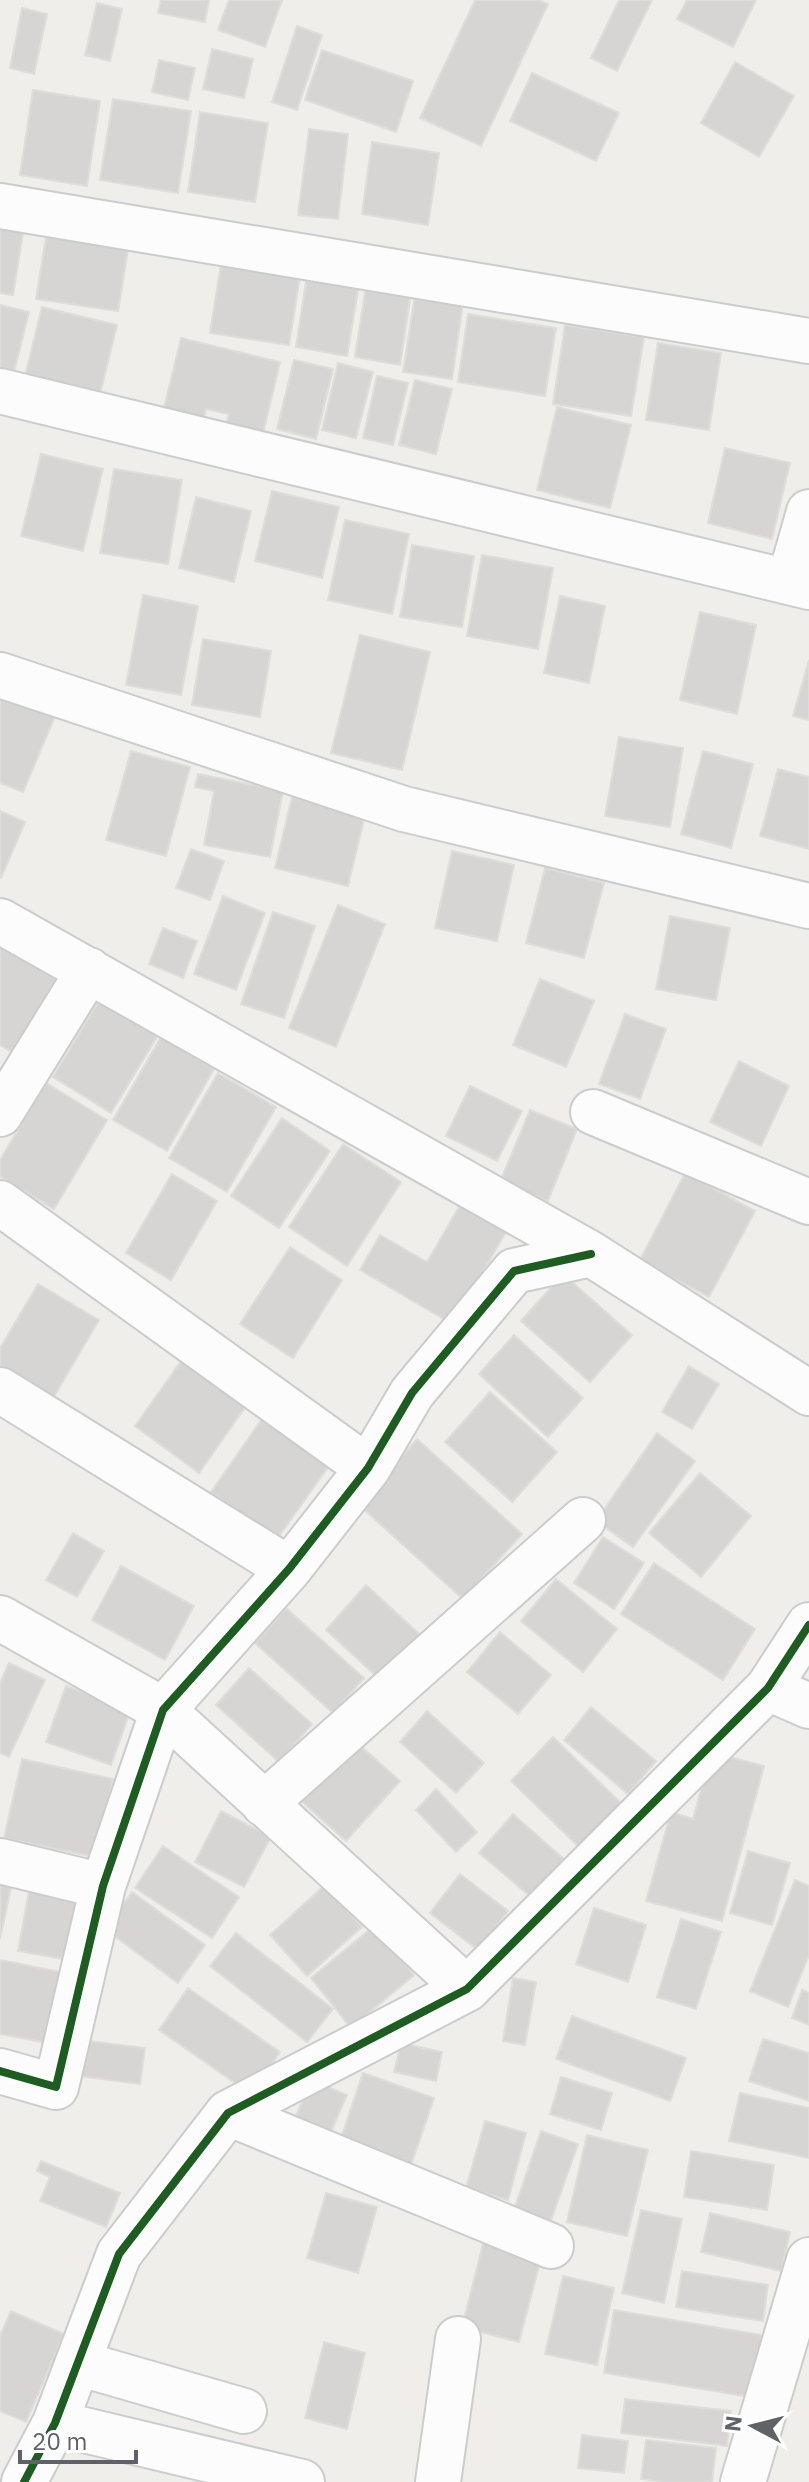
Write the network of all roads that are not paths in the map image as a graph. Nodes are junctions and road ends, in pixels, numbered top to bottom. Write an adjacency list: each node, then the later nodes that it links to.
1 (0, 206): 2 (street)
2 (809, 341)
3 (0, 391): 5 (street)
4 (809, 512): 5 (street)
5 (799, 585)
6 (0, 675): 7 (street)
7 (809, 906)
8 (0, 921): 9 (street)
9 (89, 970): 11 (street); 14 (street)
10 (593, 1112): 12 (street)
11 (0, 1114)
12 (809, 1202)
13 (0, 1203): 17 (street)
14 (591, 1254): 16 (street); 17 (street)
15 (0, 1390): 19 (street)
16 (809, 1393)
17 (368, 1468): 19 (street)
18 (583, 1520): 25 (street)
19 (289, 1569): 24 (street)
20 (0, 1618): 24 (street)
21 (809, 1625): 22 (street)
22 (768, 1688): 23 (street); 28 (street)
23 (809, 1706)
24 (163, 1710): 25 (street); 27 (street)
25 (264, 1804): 28 (street)
26 (0, 1861): 27 (street)
27 (103, 1886): 29 (street)
28 (467, 1989): 30 (street)
29 (0, 2071)
30 (228, 2113): 31 (street); 34 (street)
31 (551, 2246)
32 (809, 2260): 40 (street)
33 (458, 2339): 39 (street)
34 (78, 2363): 35 (street); 36 (street)
35 (244, 2411)
36 (55, 2423): 37 (street); 38 (street)
37 (24, 2482)
38 (302, 2482)
39 (438, 2482)
40 (743, 2482)

